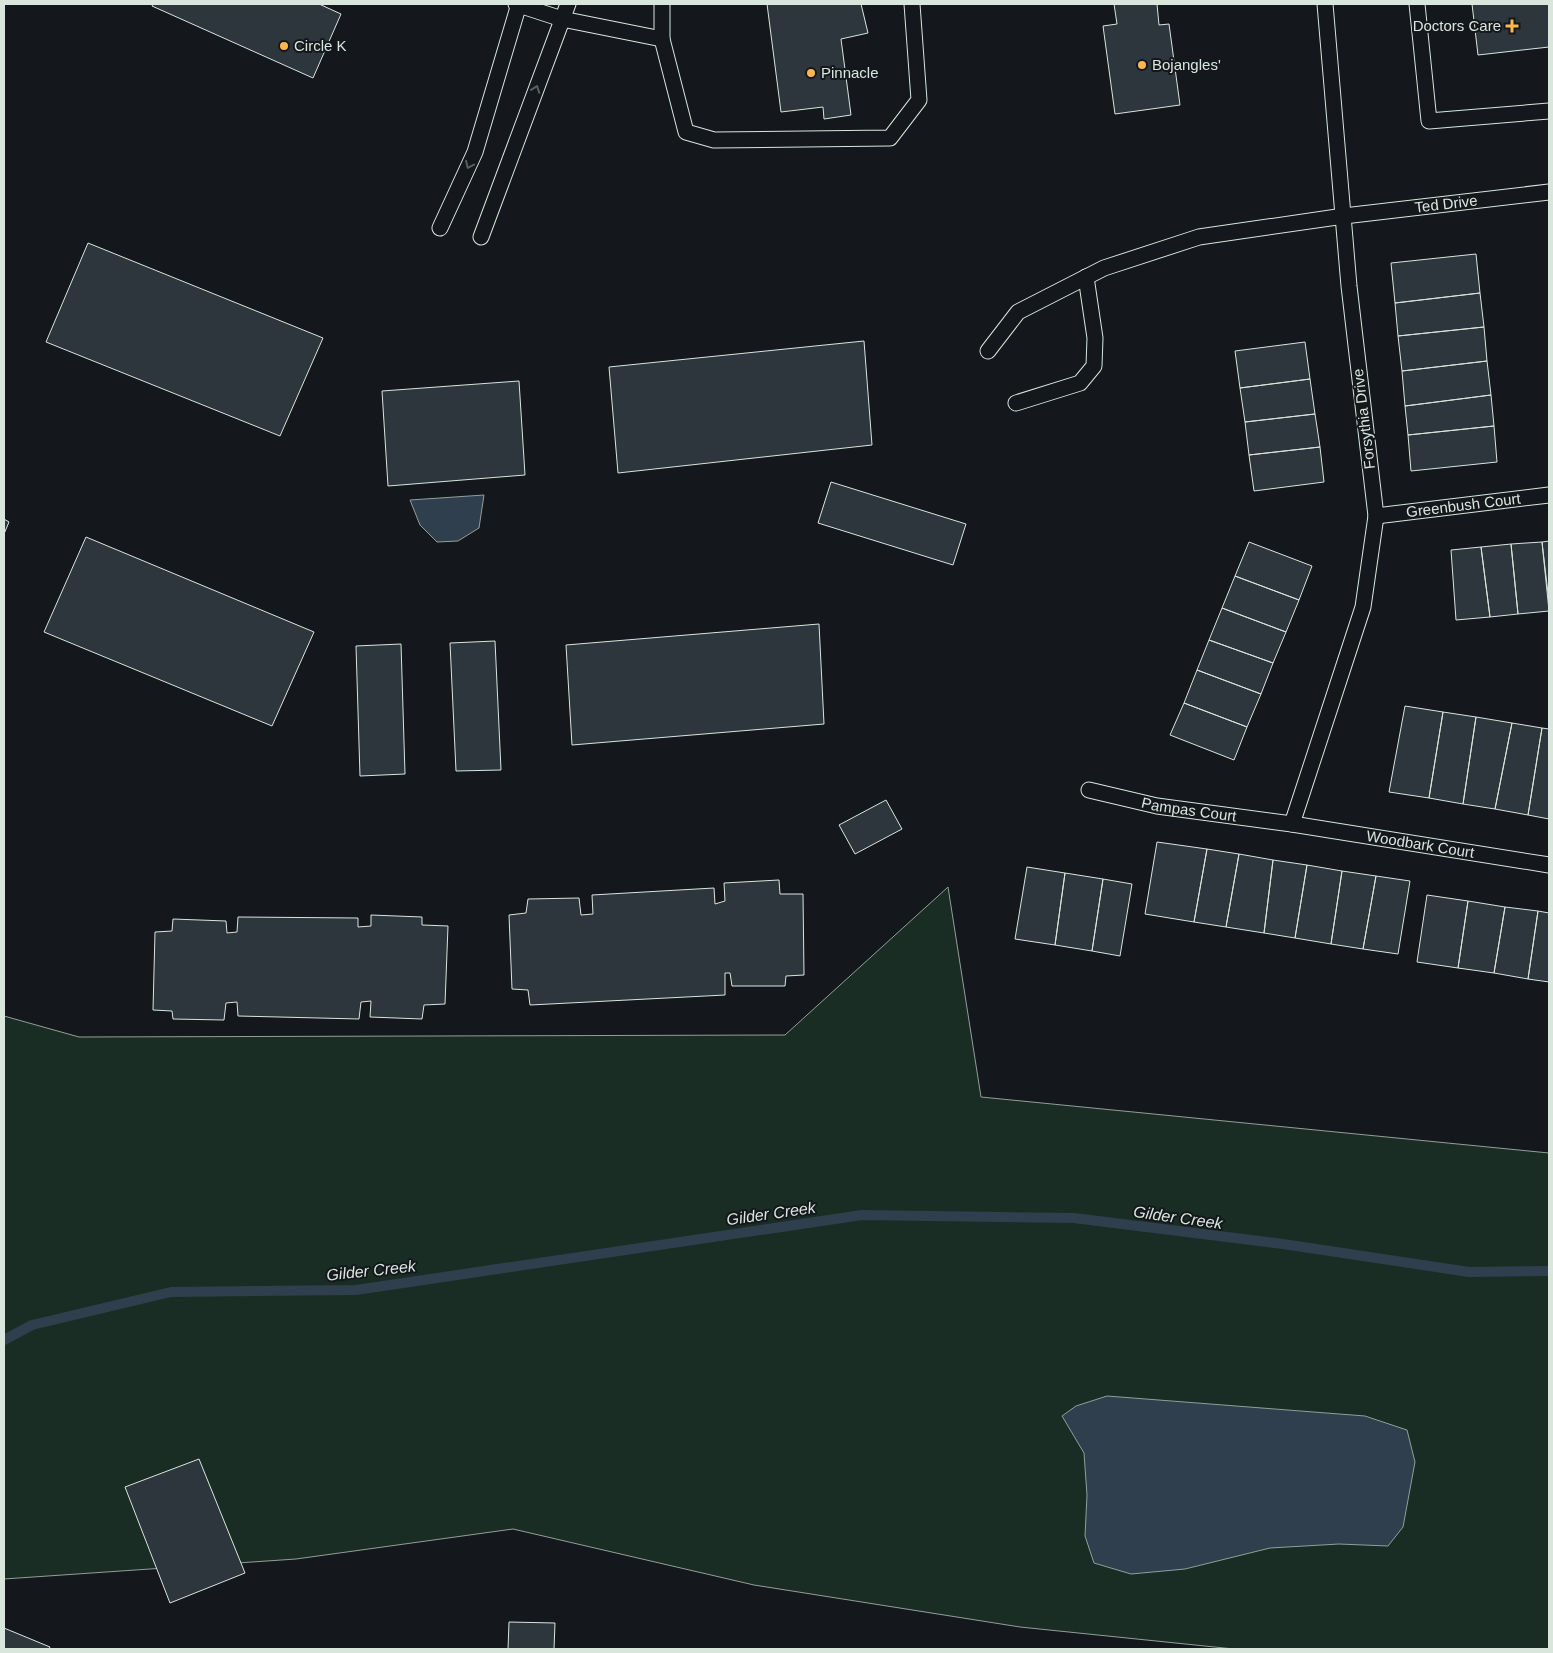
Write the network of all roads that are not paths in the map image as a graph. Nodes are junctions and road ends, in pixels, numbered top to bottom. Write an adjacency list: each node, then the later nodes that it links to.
1 (518, 4): 7 (lane); 12 (lane, one-way to 12)
2 (568, 4): 7 (lane)
3 (662, 4): 8 (lane)
4 (912, 4): 8 (lane)
5 (1325, 4): 11 (lane, Forsythia Drive)
6 (1417, 4): 9 (lane)
7 (562, 19): 8 (lane); 13 (lane, one-way to 7)
8 (662, 39)
9 (1549, 111)
10 (1549, 192): 11 (lane, Ted Drive)
11 (1344, 216): 14 (lane, Ted Drive); 18 (lane, Forsythia Drive)
12 (440, 228)
13 (481, 237)
14 (1086, 277): 15 (lane, Ted Drive); 16 (lane)
15 (988, 351)
16 (1016, 403)
17 (1549, 495): 18 (lane, Greenbush Court)
18 (1376, 516): 20 (lane, Forsythia Drive)
19 (1089, 790): 20 (lane, Pampas Court)
20 (1292, 824): 21 (lane, Woodbark Court)
21 (1549, 865)

